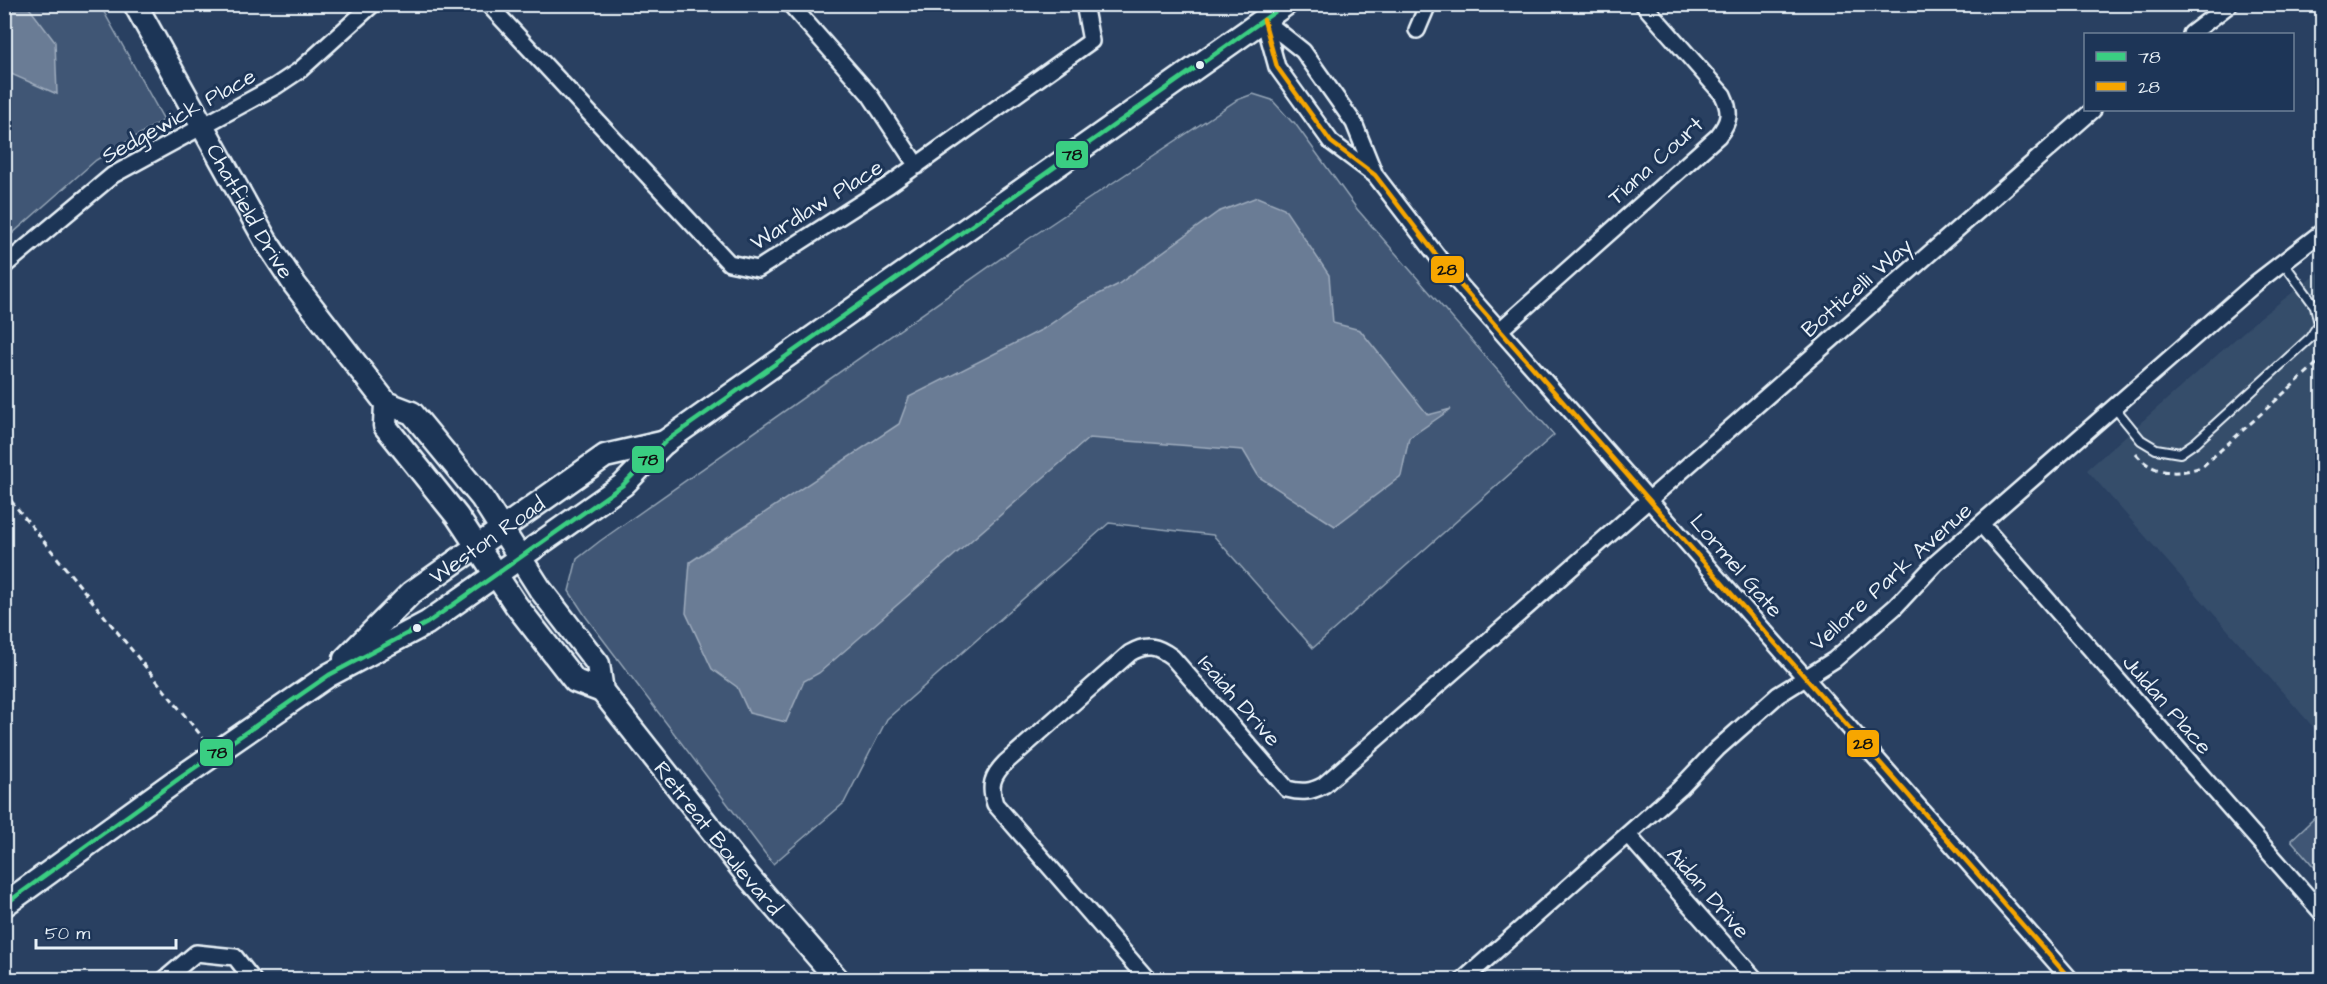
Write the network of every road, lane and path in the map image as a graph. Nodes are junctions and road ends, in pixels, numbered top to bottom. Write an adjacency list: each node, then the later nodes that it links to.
1 (135, 4): 14 (main road, Chatfield Drive)
2 (373, 4): 14 (street, Sedgewick Place)
3 (488, 4): 15 (street, Wardlaw Place)
4 (790, 4): 15 (street)
5 (1084, 4): 15 (street, Wardlaw Place)
6 (1286, 4): 10 (main road, Weston Road)
7 (1428, 4): 11 (street)
8 (1642, 4): 20 (street, Tiana Court)
9 (2230, 4): 12 (street)
10 (1264, 20): 16 (street, Lormel Gate); 16 (street, Lormel Gate); 23 (main road, Weston Road)
11 (1417, 30)
12 (2192, 33)
13 (2092, 111): 25 (street, Botticelli Way)
14 (202, 127): 19 (street, Sedgewick Place); 21 (main road, Chatfield Drive)
15 (917, 166)
16 (1375, 176): 20 (street, Lormel Gate)
17 (2322, 232): 18 (street, Vellore Park Avenue)
18 (2283, 262): 22 (street, Vellore Park Avenue); 22 (lane)
19 (4, 266)
20 (1500, 330): 25 (street, Lormel Gate)
21 (386, 403): 27 (main road); 28 (main road)
22 (2114, 407): 26 (street, Vellore Park Avenue)
23 (666, 441): 27 (main road, Weston Road); 29 (main road, Weston Road)
24 (4, 492): 34 (path)
25 (1650, 499): 32 (street, Lormel Gate); 43 (street, Isaiah Drive)
26 (1981, 524): 32 (street, Vellore Park Avenue); 37 (street, Juldan Place)
27 (501, 529): 28 (main road, Weston Road); 29 (main road)
28 (477, 546): 30 (main road); 31 (main road, Weston Road)
29 (520, 557): 30 (main road, Weston Road); 33 (main road, Retreat Boulevard)
30 (495, 574): 31 (main road, Weston Road); 33 (main road)
31 (329, 675): 34 (main road, Weston Road)
32 (1806, 677): 35 (street, Vellore Park Avenue); 46 (street, Lormel Gate)
33 (602, 691): 42 (main road, Retreat Boulevard)
34 (216, 754): 36 (main road, Weston Road)
35 (1628, 835): 44 (street, Vellore Park Avenue); 45 (street, Aidan Drive)
36 (4, 905)
37 (2322, 913)
38 (806, 971): 41 (path)
39 (164, 980): 40 (street)
40 (254, 980)
41 (797, 980)
42 (838, 980)
43 (1148, 980)
44 (1463, 980)
45 (1756, 980)
46 (2072, 980)

